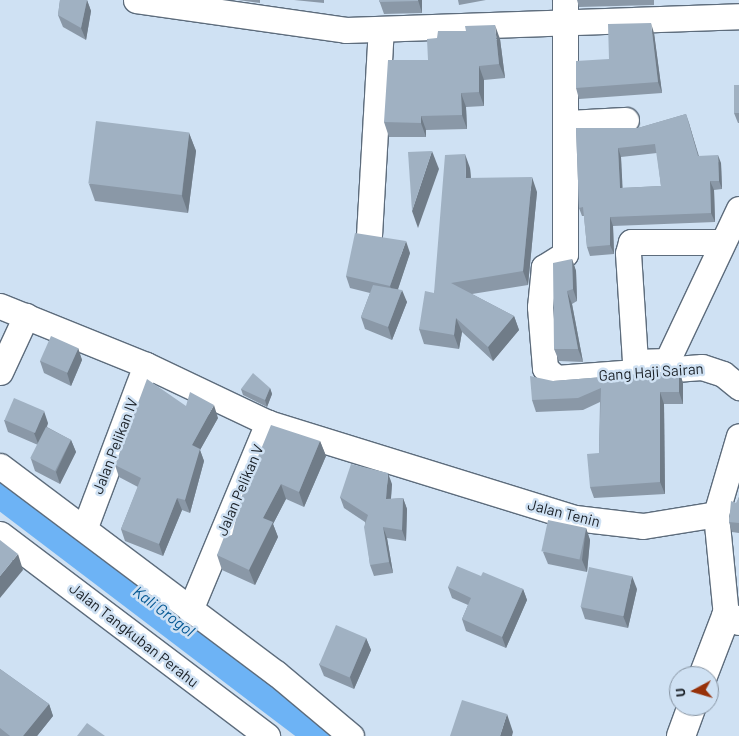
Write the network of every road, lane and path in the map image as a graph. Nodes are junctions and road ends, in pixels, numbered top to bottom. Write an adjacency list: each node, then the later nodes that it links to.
1 (136, 0): 2 (street)
2 (264, 10): 5 (street)
3 (565, 12): 4 (street); 5 (street); 7 (street)
4 (739, 16)
5 (381, 28): 9 (street)
6 (626, 120): 7 (street)
7 (566, 123): 15 (street, Gang Haji Sairan)
8 (739, 209): 10 (street)
9 (369, 235)
10 (721, 242): 10 (street)
11 (0, 306): 12 (street, Jalan Tenin)
12 (26, 316): 13 (street, Jalan Tenin); 14 (street)
13 (146, 365): 16 (street, Jalan Tenin); 20 (street, Jalan Pelikan IV)
14 (0, 372)
15 (739, 387)
16 (268, 423): 19 (street, Jalan Tenin); 22 (street, Jalan Pelikan V)
17 (739, 436): 19 (street)
18 (0, 466): 20 (street)
19 (716, 514): 23 (street)
20 (85, 527): 22 (street)
21 (0, 534): 26 (street, Jalan Tangkuban Perahu)
22 (190, 610): 27 (street)
23 (732, 618): 24 (street)
24 (708, 666)
25 (688, 716): 28 (street)
26 (267, 736)
27 (351, 736)
28 (681, 736)

